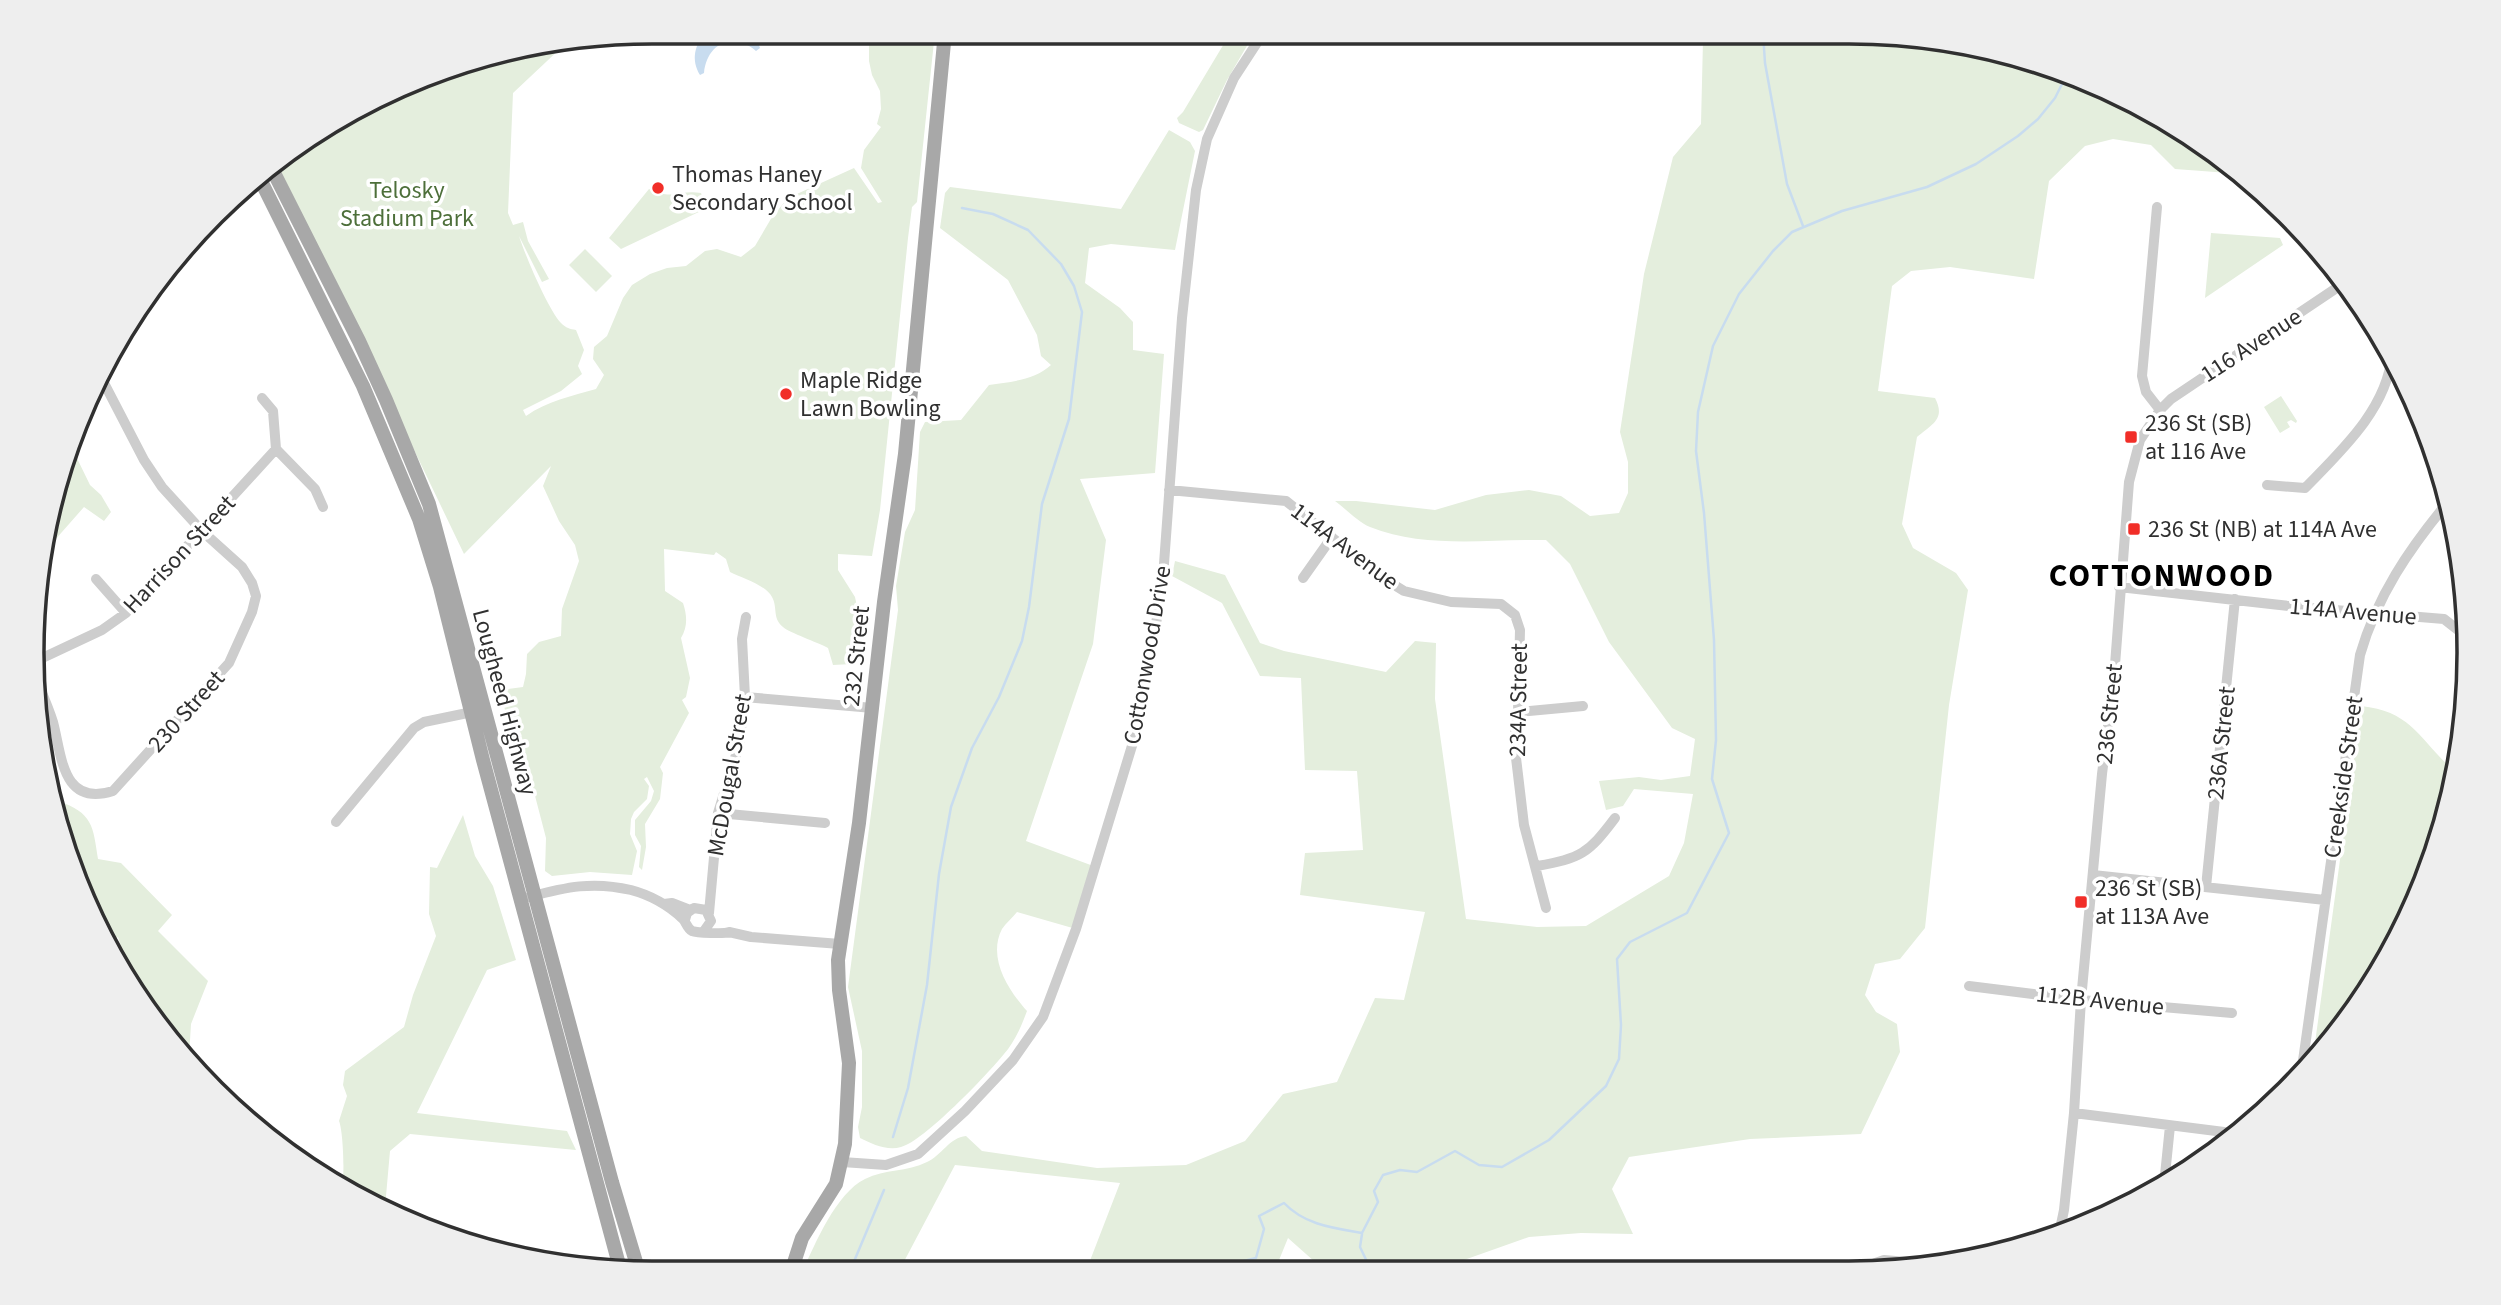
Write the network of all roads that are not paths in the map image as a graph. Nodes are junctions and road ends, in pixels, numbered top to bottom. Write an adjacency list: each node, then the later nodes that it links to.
1 (944, 44): 31 (main road, 232 Street)
2 (1256, 44): 13 (street, Cottonwood Drive)
3 (275, 175): 32 (main road, Lougheed Highway)
4 (263, 185): 32 (main road, Lougheed Highway)
5 (2157, 207): 10 (street)
6 (2336, 288): 10 (street, 116 Avenue)
7 (2389, 373): 12 (street)
8 (106, 386): 16 (street)
9 (262, 398): 11 (street)
10 (2160, 410): 20 (street, 236 Street)
11 (276, 449): 14 (street); 16 (street, Harrison Street)
12 (2267, 485)
13 (1169, 490): 17 (street, 114A Avenue); 57 (street, Cottonwood Drive)
14 (323, 506)
15 (2441, 511): 22 (street, Creekside Street)
16 (202, 531): 23 (street, Harrison Street); 29 (street, 230 Street)
17 (1332, 537): 18 (street); 24 (street, 114A Avenue)
18 (1303, 578)
19 (96, 579): 23 (street)
20 (2119, 587): 21 (street, 114A Avenue); 39 (street, 236 Street)
21 (2235, 599): 22 (street, 114A Avenue); 40 (street, 236A Street)
22 (2375, 612): 26 (street, 114A Avenue); 43 (street, Creekside Street)
23 (126, 613): 27 (street, Harrison Street)
24 (1515, 615): 33 (street, 234A Street)
25 (746, 617): 28 (street, McDougal Street)
26 (2456, 630)
27 (44, 658)
28 (745, 697): 31 (street); 34 (street, McDougal Street)
29 (46, 705)
30 (1583, 706): 33 (street)
31 (873, 708): 49 (main road, 232 Street)
32 (477, 711): 36 (street); 42 (main road, Lougheed Highway)
33 (1518, 712): 38 (street, 234A Street)
34 (718, 813): 37 (street); 41 (street, McDougal Street)
35 (1615, 818): 38 (street)
36 (336, 822)
37 (825, 823)
38 (1537, 866): 44 (street, 234A Street)
39 (2093, 875): 40 (street); 51 (street, 236 Street)
40 (2206, 887): 43 (street)
41 (710, 892): 45 (street, McDougal Street); 46 (street, McDougal Street)
42 (527, 897): 45 (street); 60 (main road, Lougheed Highway); 61 (main road, Lougheed Highway)
43 (2325, 900): 53 (street, Creekside Street)
44 (1546, 908)
45 (691, 912): 46 (street); 47 (street)
46 (710, 915): 47 (street); 48 (street)
47 (704, 931): 48 (street)
48 (729, 932): 49 (street)
49 (840, 944): 57 (main road, 232 Street)
50 (1969, 986): 51 (street, 112B Avenue)
51 (2081, 1000): 52 (street, 112B Avenue); 54 (street, 236 Street)
52 (2232, 1013)
53 (2304, 1057)
54 (2074, 1113): 55 (street); 59 (street, 236 Street)
55 (2170, 1126): 56 (street); 58 (street)
56 (2223, 1132)
57 (842, 1162): 62 (main road, 232 Street)
58 (2165, 1172)
59 (2061, 1222)
60 (618, 1260)
61 (636, 1261)
62 (795, 1261)

